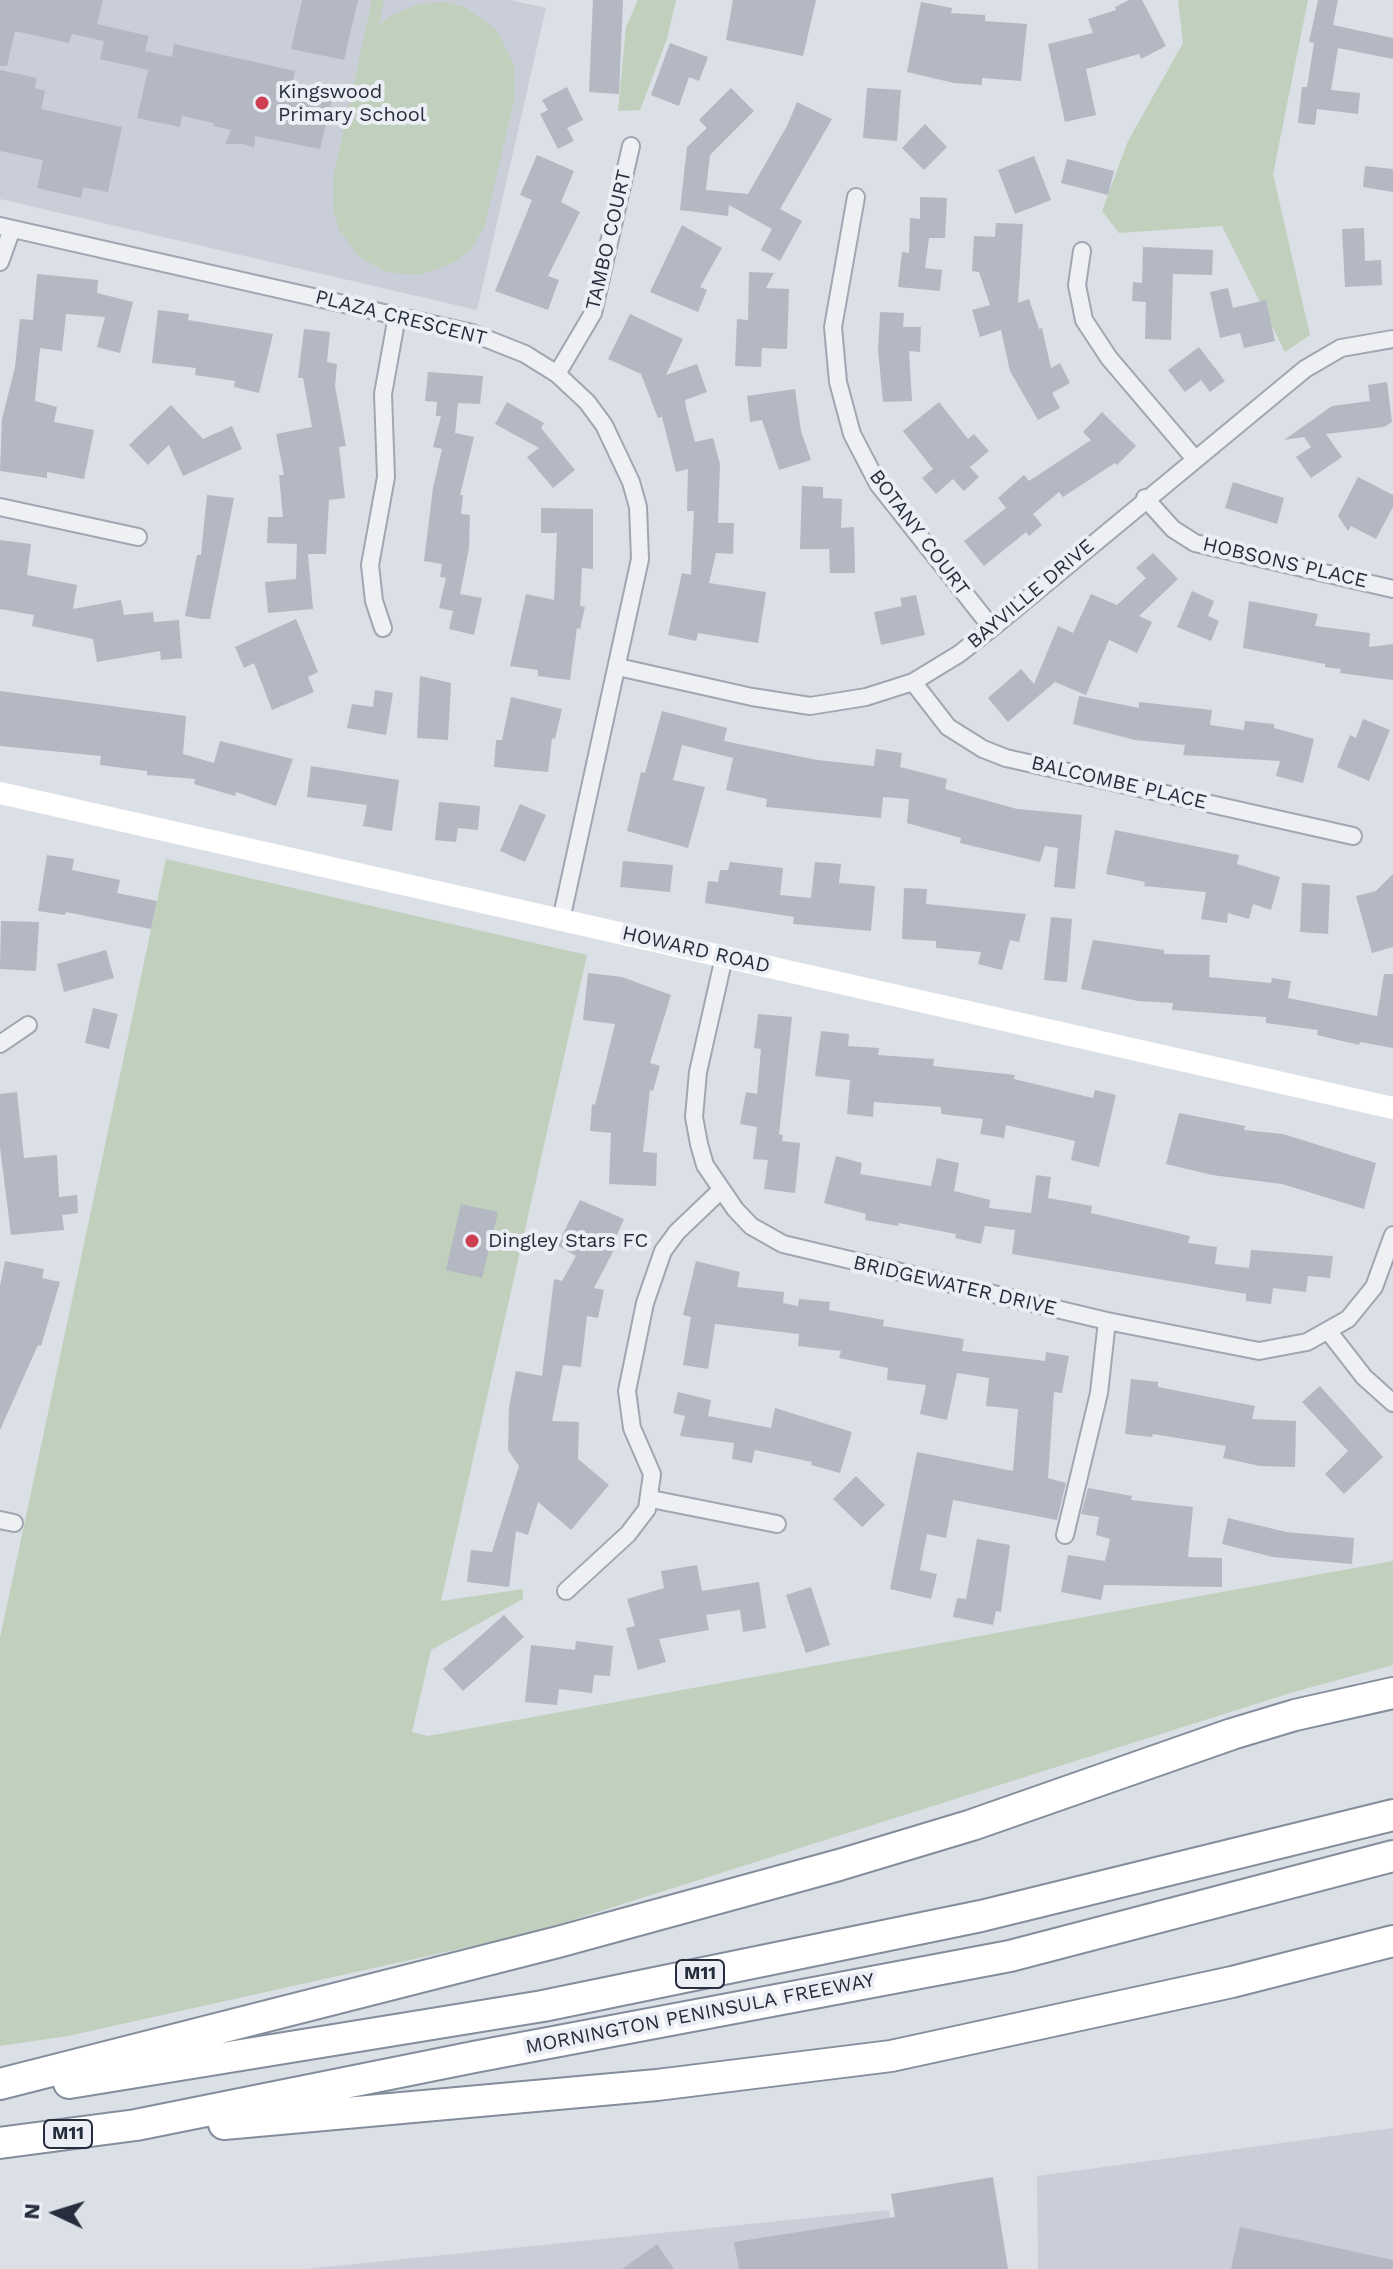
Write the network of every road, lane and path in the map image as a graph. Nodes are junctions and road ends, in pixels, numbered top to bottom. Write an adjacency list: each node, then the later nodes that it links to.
1 (631, 146): 8 (street, TAMBO COURT)
2 (856, 197): 15 (street, BOTANY COURT)
3 (6, 227): 5 (street); 6 (street, PLAZA CRESCENT)
4 (1082, 251): 9 (street)
5 (0, 262)
6 (397, 316): 8 (street, PLAZA CRESCENT); 14 (street)
7 (1393, 339): 9 (street, BAYVILLE DRIVE)
8 (557, 374): 16 (street, PLAZA CRESCENT)
9 (1195, 459): 10 (street, BAYVILLE DRIVE)
10 (1145, 498): 13 (street, HOBSONS PLACE); 15 (street, BAYVILLE DRIVE)
11 (0, 507): 12 (street)
12 (138, 537)
13 (1393, 589)
14 (383, 628)
15 (992, 628): 17 (street, BAYVILLE DRIVE)
16 (618, 667): 17 (street, BAYVILLE DRIVE); 20 (street, PLAZA CRESCENT)
17 (913, 682): 19 (street, BALCOMBE PLACE)
18 (0, 793): 20 (main road, HOWARD ROAD)
19 (1353, 836)
20 (561, 920): 21 (main road, HOWARD ROAD)
21 (724, 957): 24 (main road, HOWARD ROAD); 25 (street, BRIDGEWATER DRIVE)
22 (28, 1025): 23 (street)
23 (0, 1044)
24 (1393, 1108)
25 (720, 1191): 27 (street, BRIDGEWATER DRIVE); 30 (street)
26 (1393, 1235): 28 (street, BRIDGEWATER DRIVE)
27 (1107, 1321): 28 (street, BRIDGEWATER DRIVE); 32 (street)
28 (1329, 1332): 29 (street)
29 (1393, 1403)
30 (651, 1499): 31 (street); 33 (street)
31 (777, 1524)
32 (1065, 1535)
33 (566, 1591)
34 (1393, 1683): 36 (highway)
35 (1393, 1693): 36 (highway)
36 (1333, 1706): 40 (highway)
37 (1393, 1815): 41 (highway, MORNINGTON PENINSULA FREEWAY / M11)
38 (1393, 1856): 42 (highway, MORNINGTON PENINSULA FREEWAY / M11)
39 (1393, 1941): 42 (highway)
40 (0, 2084)
41 (0, 2095)
42 (9, 2142)

